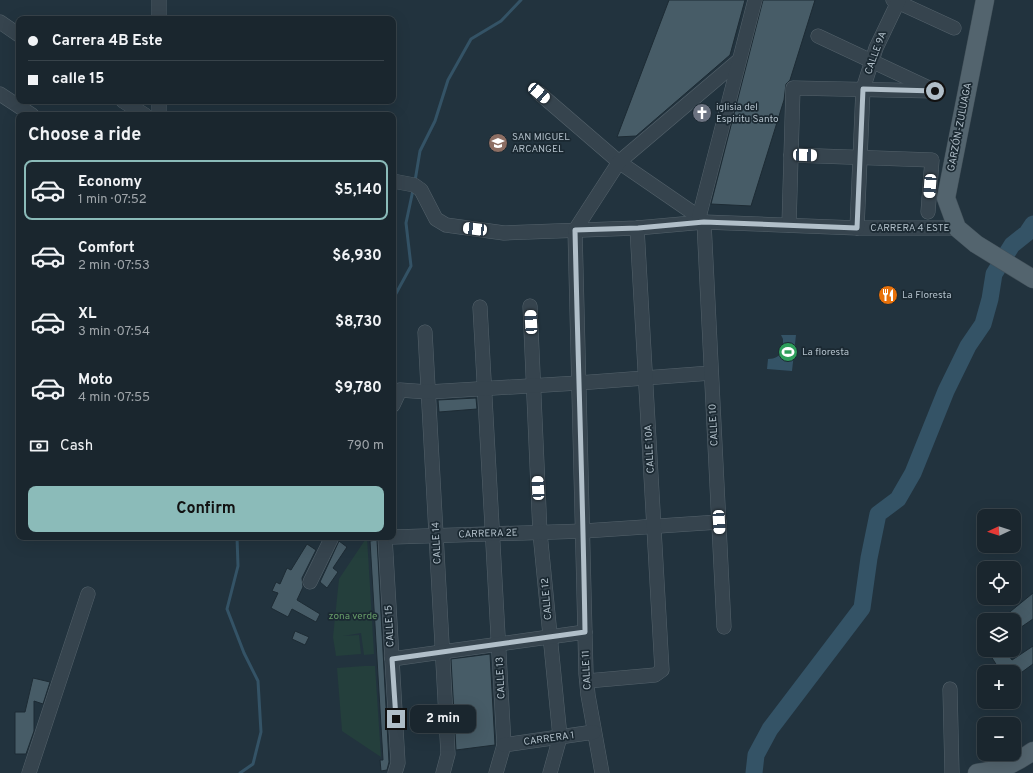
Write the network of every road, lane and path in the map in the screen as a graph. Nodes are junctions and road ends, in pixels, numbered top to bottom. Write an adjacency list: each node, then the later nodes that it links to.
1 (159, 0): 5 (street)
2 (755, 0): 10 (street, CALLE 10)
3 (985, 0): 27 (main road, GARZÓN-ZULUAGA)
4 (897, 1): 7 (street); 11 (street, CALLE 9A)
5 (159, 16)
6 (0, 22): 8 (street)
7 (954, 28)
8 (16, 33)
9 (818, 36): 11 (street)
10 (738, 61): 20 (street); 23 (street, CALLE 10)
11 (873, 62): 12 (street, CALLE 9A); 12 (street)
12 (863, 89): 18 (street); 19 (street, CALLE 9A)
13 (539, 93): 20 (street)
14 (0, 94): 16 (street)
15 (128, 104): 17 (street)
16 (27, 112)
17 (140, 112)
18 (791, 155): 19 (street); 24 (street)
19 (861, 157): 22 (street); 26 (street, CALLE 9A)
20 (619, 162): 23 (street); 28 (street)
21 (396, 182): 28 (street, CARRERA 4 ESTE)
22 (928, 212)
23 (701, 220): 24 (street, CARRERA 4 ESTE); 25 (street, CARRERA 4 ESTE); 33 (street, CALLE 10)
24 (789, 225): 26 (street, CARRERA 4 ESTE)
25 (638, 228): 28 (street, CARRERA 4 ESTE); 34 (street, CALLE 10A)
26 (857, 228): 27 (street, CARRERA 4 ESTE)
27 (957, 228): 29 (main road, GARZÓN-ZULUAGA)
28 (575, 230): 35 (street, CALLE 11)
29 (1033, 279)
30 (530, 306): 36 (street, CALLE 12)
31 (480, 307): 37 (street, CALLE 13)
32 (425, 332): 38 (street, CALLE 14)
33 (711, 373): 34 (street); 40 (street, CALLE 10)
34 (646, 378): 35 (street); 41 (street, CALLE 10A)
35 (578, 383): 36 (street); 42 (street, CALLE 11)
36 (534, 386): 37 (street); 43 (street, CALLE 12)
37 (484, 388): 38 (street); 44 (street, CALLE 13)
38 (428, 392): 39 (street); 45 (street, CALLE 14)
39 (396, 399)
40 (719, 522): 41 (street, CARRERA 2E); 51 (street, CALLE 10)
41 (654, 526): 42 (street, CARRERA 2E); 57 (street, CALLE 10A)
42 (584, 531): 43 (street, CARRERA 2E); 52 (street, CALLE 11)
43 (540, 532): 44 (street, CARRERA 2E); 53 (street, CALLE 12)
44 (492, 534): 45 (street, CARRERA 2E); 54 (street, CALLE 13)
45 (436, 536): 46 (street, CARRERA 2E); 55 (street, CALLE 14)
46 (396, 537)
47 (331, 540): 49 (street)
48 (385, 540): 56 (street, CALLE 15)
49 (310, 582)
50 (88, 594): 64 (street)
51 (724, 627)
52 (585, 632): 53 (street); 57 (street, CALLE 11)
53 (550, 637): 54 (street); 60 (street, CALLE 12)
54 (499, 644): 55 (street); 61 (street, CALLE 13)
55 (442, 652): 56 (street); 65 (street, CALLE 14)
56 (392, 659): 63 (street, CALLE 15)
57 (587, 681): 59 (street, CALLE 11)
58 (950, 689): 69 (street)
59 (594, 732): 60 (street, CARRERA 1); 68 (street, CALLE 11)
60 (560, 737): 61 (street, CARRERA 1); 67 (street)
61 (504, 745): 66 (street, CALLE 13)
62 (1033, 751): 70 (main road)
63 (397, 768)
64 (29, 773)
65 (443, 773)
66 (496, 773)
67 (550, 773)
68 (602, 773)
69 (952, 773)
70 (977, 773)

